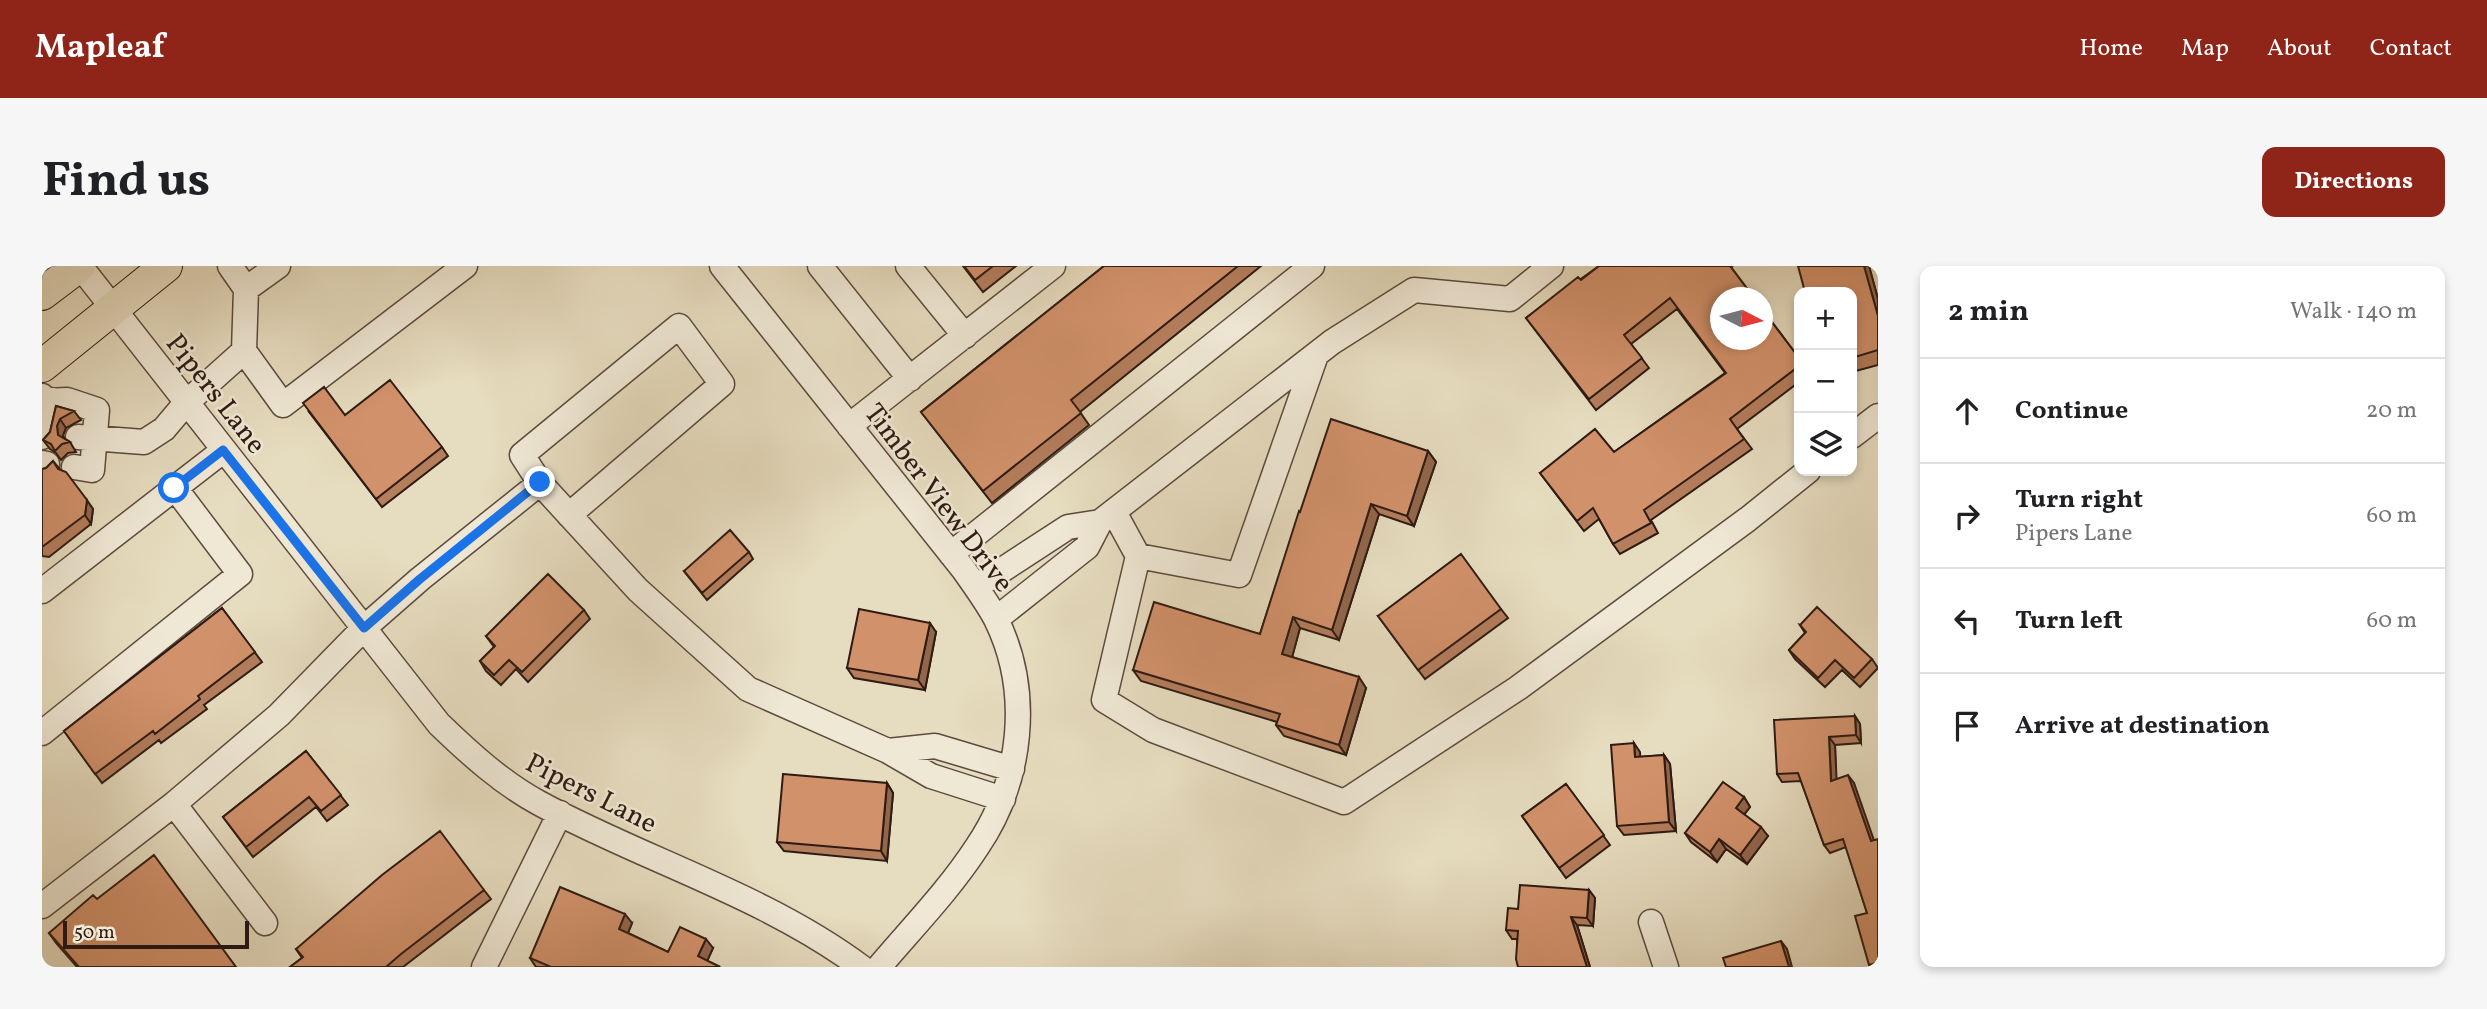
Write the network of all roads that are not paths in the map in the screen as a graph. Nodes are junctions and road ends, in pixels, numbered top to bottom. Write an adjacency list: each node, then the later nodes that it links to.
1 (79, 266): 13 (main road); 14 (street, Pipers Lane)
2 (166, 266): 14 (main road)
3 (230, 266): 12 (street)
4 (278, 266): 12 (street)
5 (466, 266): 16 (street)
6 (722, 266): 23 (street, Timber View Drive)
7 (820, 266): 19 (street)
8 (908, 266): 15 (street)
9 (1054, 266): 15 (street)
10 (1312, 266): 34 (street)
11 (1550, 266): 17 (street)
12 (246, 289): 16 (street)
13 (42, 294)
14 (112, 308): 18 (main road); 21 (street, Pipers Lane)
15 (965, 336): 19 (street)
16 (244, 351): 21 (street)
17 (1316, 354): 33 (street); 35 (street)
18 (42, 366)
19 (910, 379): 23 (street)
20 (47, 398): 25 (street); 26 (street)
21 (186, 403): 26 (street); 27 (street, Pipers Lane)
22 (1878, 416): 24 (street)
23 (849, 426): 34 (street, Timber View Drive)
24 (1857, 432)
25 (46, 434)
26 (87, 438): 28 (street)
27 (223, 450): 31 (street); 39 (street, Pipers Lane)
28 (74, 467)
29 (1802, 476): 35 (street)
30 (540, 482): 32 (street); 32 (street); 39 (street)
31 (174, 488): 37 (street); 40 (street)
32 (569, 515): 41 (street)
33 (1107, 517): 35 (street); 36 (street); 38 (street)
34 (951, 554): 36 (street, Timber View Drive)
35 (1138, 556)
36 (976, 587): 38 (street, Timber View Drive)
37 (42, 591)
38 (996, 619): 42 (street, Timber View Drive)
39 (364, 628): 44 (street); 45 (street, Pipers Lane)
40 (42, 733)
41 (888, 751): 42 (street); 43 (street)
42 (1012, 769): 43 (street, Timber View Drive)
43 (1003, 799): 51 (street, Timber View Drive)
44 (174, 804): 46 (street); 48 (street)
45 (560, 813): 49 (street); 50 (street, Pipers Lane)
46 (42, 906)
47 (1651, 922): 52 (street)
48 (265, 923)
49 (484, 967)
50 (861, 967)
51 (879, 967)
52 (1666, 967)

